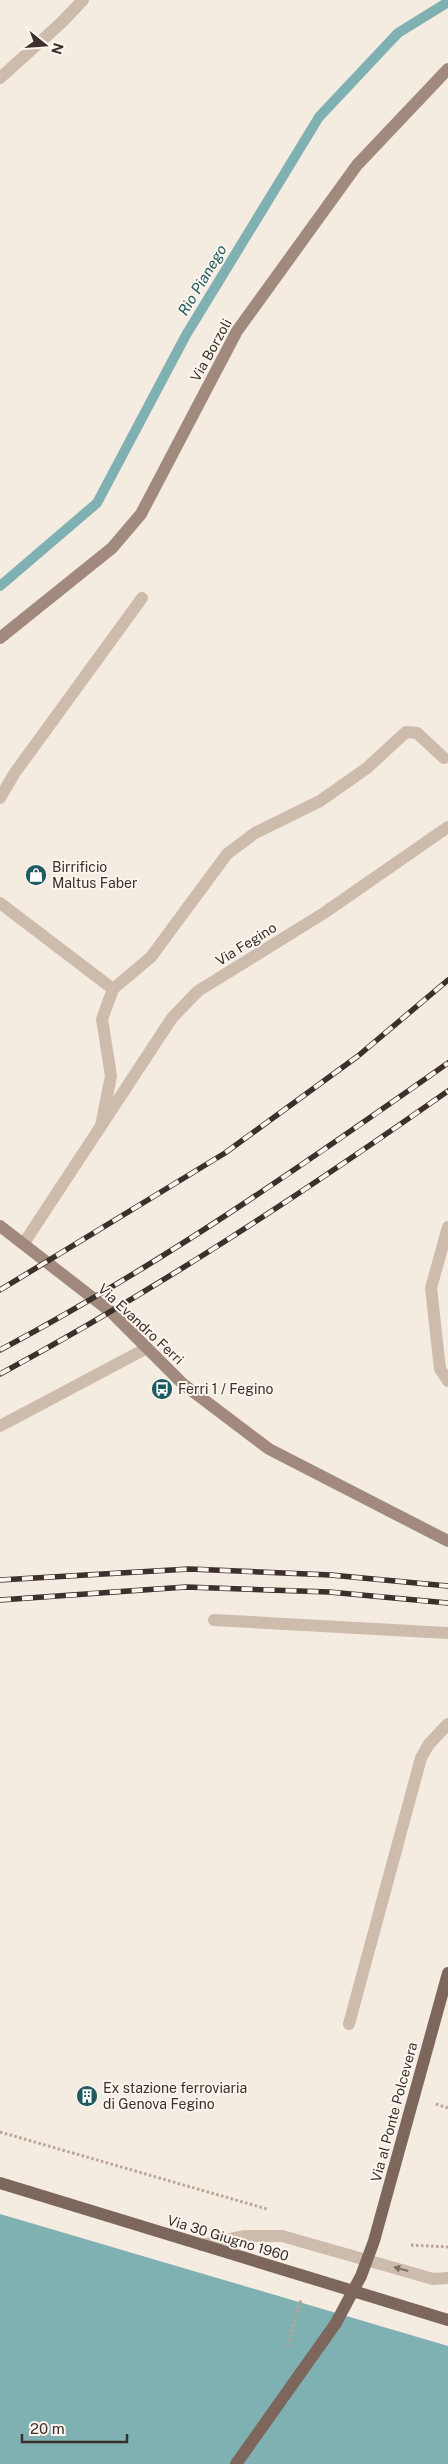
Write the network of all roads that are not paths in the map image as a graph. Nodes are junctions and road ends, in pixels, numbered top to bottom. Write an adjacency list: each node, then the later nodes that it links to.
1 (83, 0): 3 (street)
2 (448, 68): 5 (main road, Via Borzoli)
3 (0, 78)
4 (142, 598): 7 (street)
5 (0, 638)
6 (444, 758): 10 (street)
7 (0, 798)
8 (448, 828): 11 (street, Via Fegino)
9 (0, 903): 10 (street)
10 (113, 989): 11 (street, Via Fegino)
11 (100, 1128): 14 (street, Via Fegino)
12 (0, 1226): 14 (main road, Via Evandro Ferri)
13 (448, 1227): 16 (street)
14 (24, 1243): 15 (main road, Via Evandro Ferri)
15 (147, 1348): 17 (street); 18 (main road, Via Evandro Ferri)
16 (448, 1381)
17 (0, 1426)
18 (448, 1541)
19 (214, 1620): 20 (street)
20 (448, 1633)
21 (448, 1724): 23 (street)
22 (448, 1973): 28 (main road, Via al Ponte Polcevera, bridge)
23 (349, 2024)
24 (0, 2184): 25 (main road, Via 30 Giugno 1960)
25 (202, 2245): 26 (street, one-way to 25); 27 (main road, Via 30 Giugno 1960)
26 (448, 2278)
27 (448, 2320)
28 (236, 2464)

